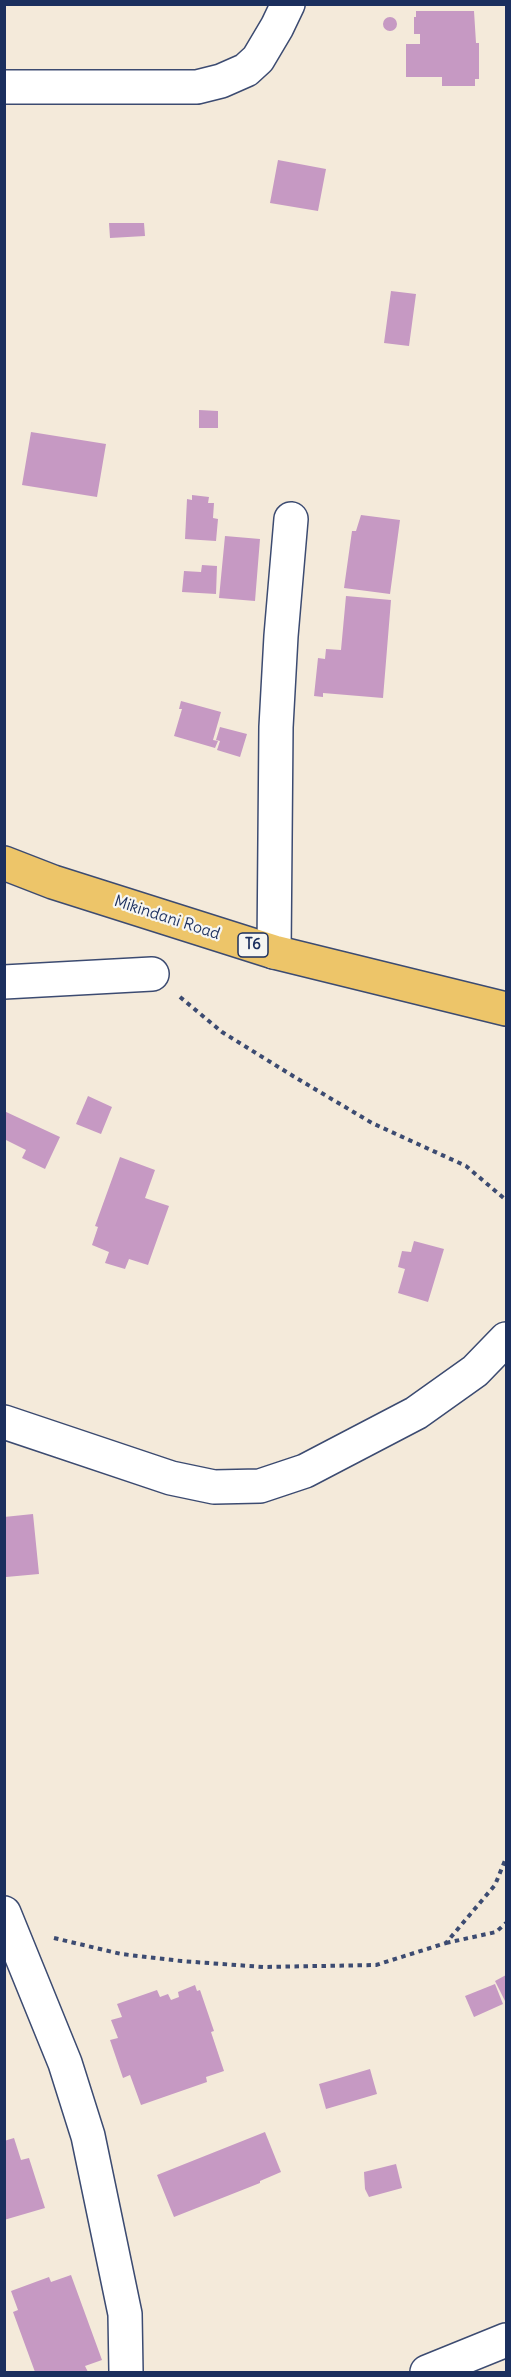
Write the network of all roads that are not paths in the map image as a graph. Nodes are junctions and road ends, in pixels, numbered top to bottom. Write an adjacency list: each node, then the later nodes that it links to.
1 (282, 6): 2 (street)
2 (5, 90)
3 (291, 519): 5 (street)
4 (4, 863): 5 (highway, Mikindani Road / T6)
5 (274, 952): 8 (highway, Mikindani Road / T6)
6 (152, 974): 7 (street)
7 (4, 982)
8 (507, 1009)
9 (507, 1339): 10 (street)
10 (4, 1422)
11 (7, 1918): 13 (street)
12 (507, 2340): 14 (street)
13 (126, 2373)
14 (427, 2373)

